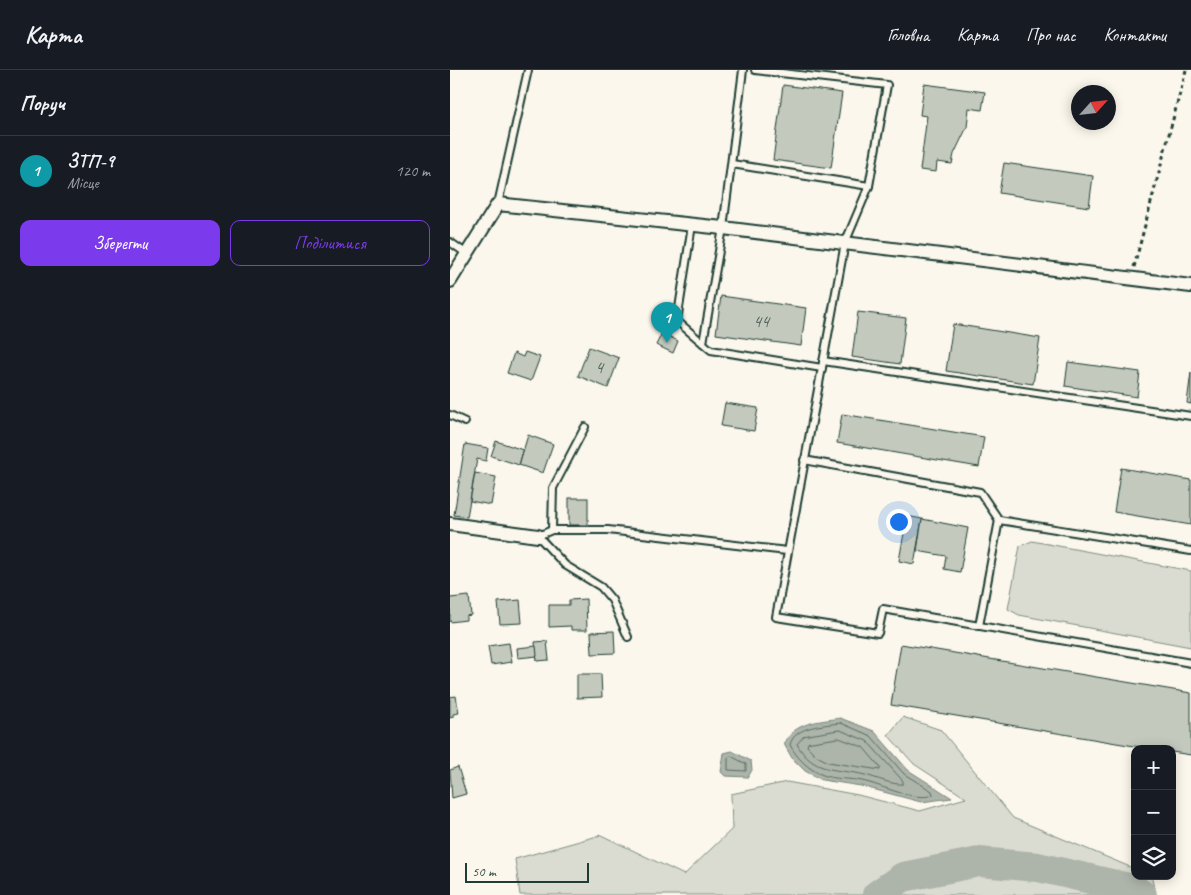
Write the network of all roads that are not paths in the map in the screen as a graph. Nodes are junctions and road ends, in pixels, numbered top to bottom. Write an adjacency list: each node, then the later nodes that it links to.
1 (528, 70): 6 (lane)
2 (743, 70): 4 (lane)
3 (755, 70): 5 (lane)
4 (732, 164): 5 (lane); 8 (lane)
5 (869, 186): 10 (lane)
6 (498, 204): 7 (street); 11 (street)
7 (692, 225): 8 (street); 14 (lane)
8 (723, 228): 10 (street); 14 (lane)
9 (450, 242): 11 (lane)
10 (845, 244): 13 (street); 15 (lane)
11 (467, 254): 12 (street)
12 (450, 281)
13 (1191, 286)
14 (703, 343): 15 (lane)
15 (823, 364): 17 (lane); 20 (lane)
16 (450, 415): 18 (lane)
17 (1191, 416)
18 (465, 422)
19 (585, 427): 23 (lane)
20 (804, 460): 21 (lane); 25 (lane)
21 (999, 520): 26 (lane); 27 (lane)
22 (450, 524): 24 (street)
23 (552, 530): 24 (lane); 25 (lane)
24 (538, 536): 28 (lane)
25 (787, 551): 27 (lane)
26 (1191, 551)
27 (979, 626): 29 (lane)
28 (628, 637)
29 (1191, 662)

